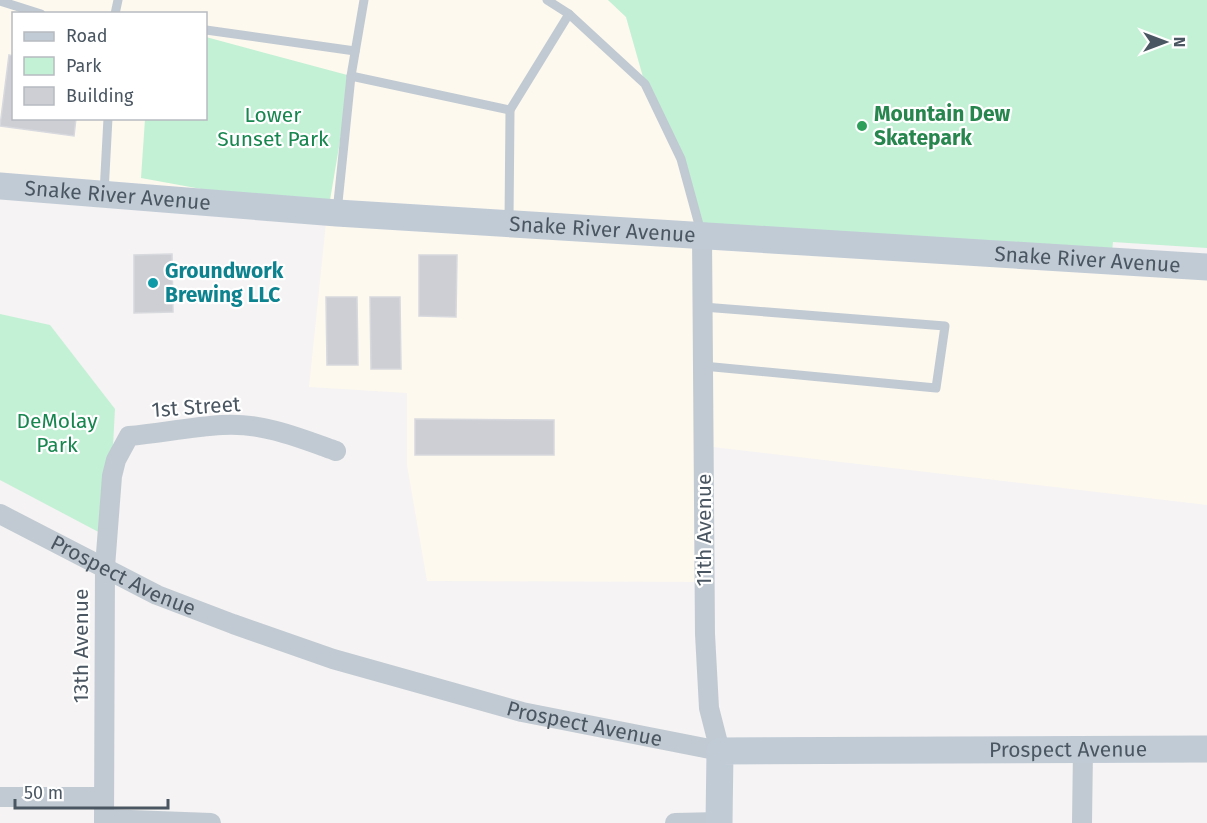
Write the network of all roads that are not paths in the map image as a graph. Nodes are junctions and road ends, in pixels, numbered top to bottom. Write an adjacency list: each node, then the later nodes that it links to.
1 (364, 0): 7 (lane)
2 (547, 0): 5 (lane)
3 (0, 1): 4 (lane)
4 (35, 12)
5 (569, 14): 9 (lane); 15 (lane)
6 (207, 30): 7 (lane)
7 (355, 51): 8 (lane)
8 (351, 76): 9 (lane); 13 (lane)
9 (510, 110): 14 (lane)
10 (108, 120): 12 (lane)
11 (0, 186): 12 (main road, Snake River Avenue)
12 (104, 195): 13 (main road, Snake River Avenue)
13 (337, 213): 14 (main road, Snake River Avenue)
14 (509, 224): 15 (main road, Snake River Avenue)
15 (702, 236): 16 (main road, Snake River Avenue); 17 (street, 11th Avenue)
16 (1207, 267)
17 (703, 307): 18 (street, 11th Avenue); 18 (lane)
18 (704, 366): 25 (street, 11th Avenue)
19 (129, 436): 20 (street, 1st Street); 22 (street, 13th Avenue)
20 (336, 451)
21 (0, 514): 22 (street, Prospect Avenue)
22 (105, 567): 25 (street, Prospect Avenue); 27 (street, 13th Avenue)
23 (1207, 749): 24 (main road, Prospect Avenue)
24 (1083, 750): 25 (main road, Prospect Avenue); 32 (street)
25 (720, 751): 31 (main road, 11th Avenue)
26 (0, 797): 27 (street)
27 (104, 797): 28 (street, 13th Avenue)
28 (104, 821): 29 (street)
29 (211, 823)
30 (675, 823): 31 (street)
31 (719, 823)
32 (1082, 823)

